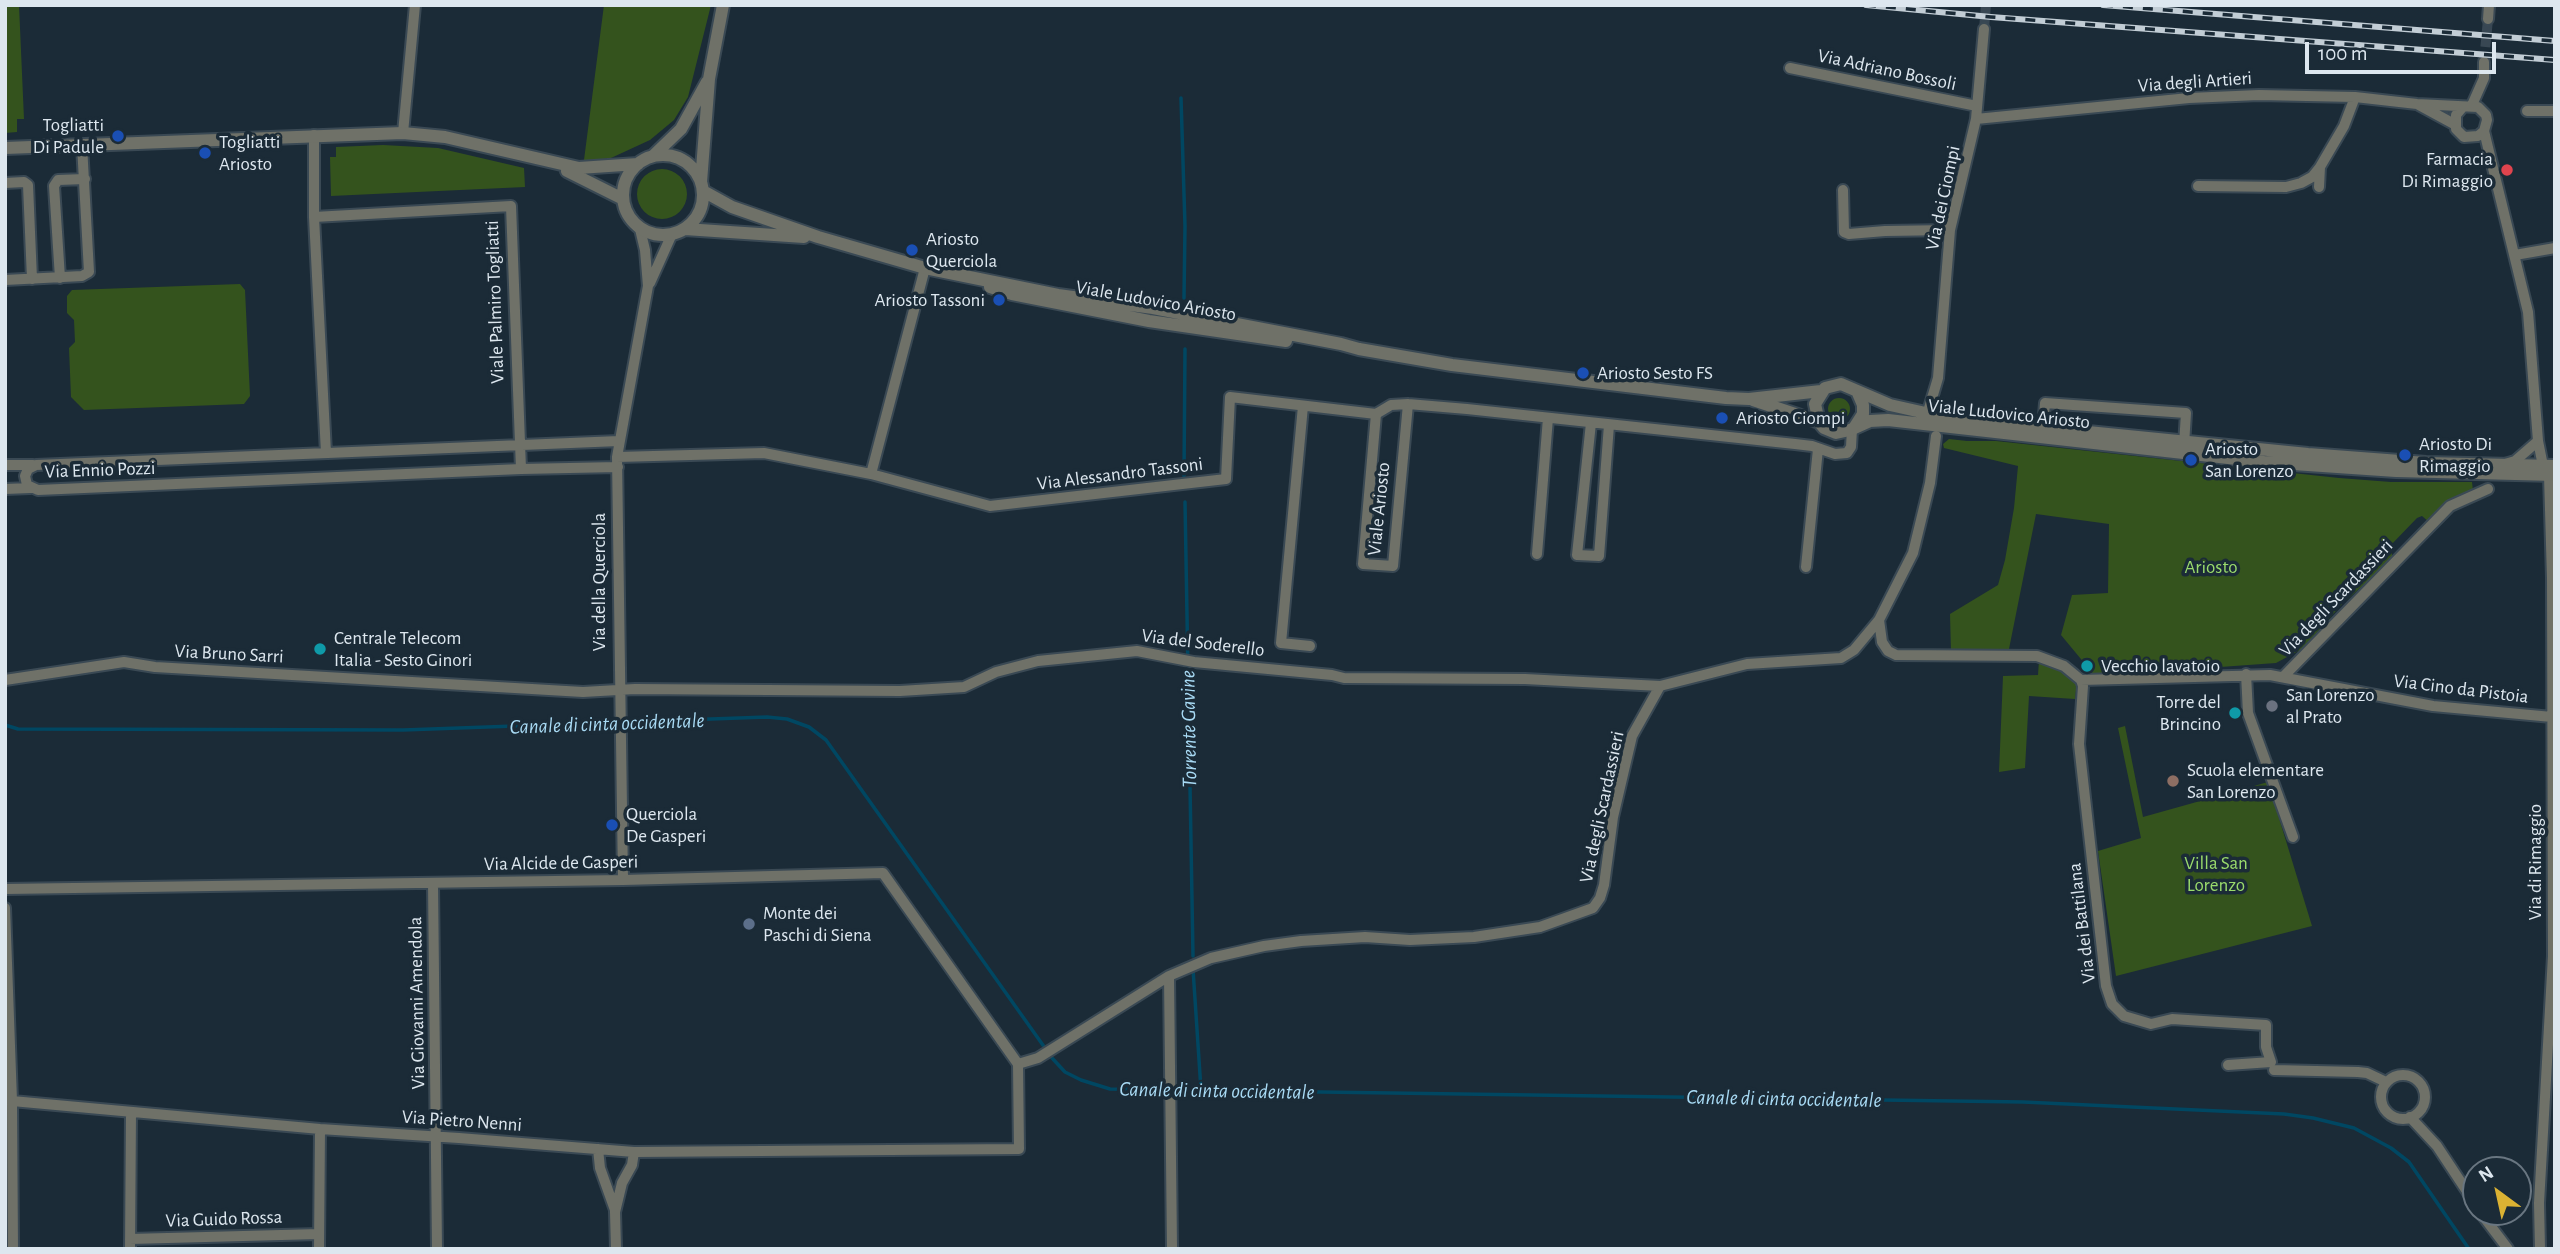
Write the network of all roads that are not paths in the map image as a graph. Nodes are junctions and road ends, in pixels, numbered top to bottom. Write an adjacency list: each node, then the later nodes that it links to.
1 (415, 5): 19 (street)
2 (723, 5): 7 (street, Via della Querciola)
3 (732, 5): 7 (street, Via della Querciola)
4 (2489, 5): 5 (street)
5 (2488, 19)
6 (1984, 29): 13 (street, Via dei Ciompi)
7 (718, 40): 10 (street, Via della Querciola)
8 (2484, 62): 14 (street)
9 (1790, 68): 13 (street, Via Adriano Bossoli)
10 (709, 79): 24 (street, Via della Querciola); 31 (street, Via della Querciola)
11 (2355, 97): 12 (street, Via degli Artieri); 17 (street, Via degli Artieri); 27 (street)
12 (2417, 104): 14 (street, Via degli Artieri); 18 (street, Via degli Artieri)
13 (1977, 106): 17 (street, Via dei Ciompi)
14 (2467, 106): 18 (street); 20 (street, Via di Rimaggio)
15 (2527, 111): 16 (street)
16 (2555, 111)
17 (1976, 119): 37 (street, Via dei Ciompi)
18 (2454, 124): 20 (street, Via di Rimaggio)
19 (403, 132): 21 (street); 25 (street)
20 (2479, 134): 41 (street, Via di Rimaggio)
21 (314, 135): 22 (street); 35 (street)
22 (82, 145): 23 (street); 28 (street)
23 (5, 148)
24 (653, 156): 26 (street, Via della Querciola); 31 (street)
25 (551, 163): 26 (street); 34 (street)
26 (638, 164): 34 (street)
27 (2319, 167): 30 (street); 32 (street)
28 (85, 179): 43 (street); 43 (street)
29 (5, 183): 44 (street)
30 (2198, 186)
31 (702, 187): 38 (street, Via della Querciola); 39 (street, Viale Ludovico Ariosto)
32 (2319, 187)
33 (1843, 190): 37 (street)
34 (623, 199): 36 (street, Via della Querciola)
35 (314, 217): 64 (street, Viale Palmiro Togliatti); 67 (street)
36 (640, 229): 38 (street); 46 (street, Via della Querciola)
37 (1950, 230): 53 (street, Via dei Ciompi)
38 (679, 232): 39 (street, Viale Ludovico Ariosto); 46 (street, Via della Querciola)
39 (818, 237): 42 (street, Viale Ludovico Ariosto)
40 (2555, 248): 41 (street)
41 (2515, 255): 63 (street, Via di Rimaggio)
42 (925, 268): 49 (street, Viale Ludovico Ariosto); 74 (street)
43 (60, 278): 44 (street)
44 (32, 279): 45 (street)
45 (5, 280)
46 (648, 286): 61 (street, Via della Querciola)
47 (1822, 391): 48 (street, Viale Ludovico Ariosto); 49 (street, Viale Ludovico Ariosto); 55 (street)
48 (1856, 391): 53 (street, Viale Ludovico Ariosto); 58 (street)
49 (1749, 399): 55 (street, Viale Ludovico Ariosto)
50 (1408, 404): 52 (street, Via Alessandro Tassoni); 52 (street, Viale Ariosto); 54 (street, Via Alessandro Tassoni)
51 (1303, 406): 52 (street, Via Alessandro Tassoni); 74 (street, Via Alessandro Tassoni); 81 (street)
52 (1376, 414)
53 (1927, 415): 59 (street, Viale Ludovico Ariosto)
54 (1548, 418): 56 (street, Via Alessandro Tassoni); 78 (street)
55 (1819, 422): 58 (street, Viale Ludovico Ariosto)
56 (1591, 423): 57 (street, Via Alessandro Tassoni); 57 (street)
57 (1609, 425): 65 (street, Via Alessandro Tassoni)
58 (1853, 428): 60 (street, Viale Ludovico Ariosto); 65 (street, Via Alessandro Tassoni)
59 (2043, 428): 62 (street, Viale Ludovico Ariosto); 62 (street, Viale Ludovico Ariosto)
60 (1936, 431): 66 (street, Viale Ludovico Ariosto); 80 (street)
61 (619, 440): 64 (street, Via Ennio Pozzi); 68 (street, Via della Querciola)
62 (2185, 440): 66 (street, Viale Ludovico Ariosto); 71 (street, Viale Ludovico Ariosto)
63 (2538, 441): 71 (street); 73 (street, Via di Rimaggio)
64 (519, 445): 67 (street, Via Ennio Pozzi); 72 (street, Viale Palmiro Togliatti)
65 (1818, 449): 79 (street)
66 (2161, 449): 73 (street, Viale Ludovico Ariosto)
67 (327, 453): 70 (street, Via Ennio Pozzi)
68 (617, 462): 72 (street, Via Ennio Pozzi); 74 (street, Via Ennio Pozzi); 87 (street, Via della Querciola)
69 (5, 465): 70 (street)
70 (36, 465): 75 (street, Via Ennio Pozzi)
71 (2492, 465): 73 (street, Viale Ludovico Ariosto)
72 (521, 469): 75 (street, Via Ennio Pozzi)
73 (2550, 471): 88 (street, Via di Rimaggio)
74 (871, 474)
75 (30, 488): 76 (street)
76 (5, 489)
77 (2488, 489): 83 (street, Via degli Scardassieri)
78 (1536, 554)
79 (1806, 567)
80 (1879, 620): 85 (street); 86 (street)
81 (1310, 646)
82 (2246, 674): 83 (street, Via degli Scardassieri); 85 (street, Via degli Scardassieri); 89 (street)
83 (2283, 677): 88 (street, Via Cino da Pistoia)
84 (5, 680): 87 (street, Via Bruno Sarri)
85 (2081, 680): 96 (street, Via dei Battilana)
86 (1660, 686): 87 (street, Via del Soderello); 94 (street, Via degli Scardassieri)
87 (620, 689): 90 (street, Via della Querciola)
88 (2552, 717): 117 (street, Via di Rimaggio)
89 (2293, 837)
90 (623, 880): 91 (street, Via Alcide de Gasperi); 95 (street, Via Alcide de Gasperi)
91 (433, 883): 92 (street, Via Alcide de Gasperi); 103 (street, Via Giovanni Amendola)
92 (5, 889)
93 (5, 908): 99 (street)
94 (1169, 976): 95 (street, Via degli Scardassieri); 115 (street)
95 (1018, 1064): 105 (street, Via Pietro Nenni)
96 (2228, 1065)
97 (2274, 1070): 98 (street)
98 (2386, 1082): 101 (street); 101 (street)
99 (12, 1101): 100 (street, Via Pietro Nenni); 111 (street)
100 (131, 1112): 102 (street, Via Pietro Nenni); 110 (street)
101 (2410, 1117): 106 (street)
102 (320, 1129): 103 (street, Via Pietro Nenni); 109 (street)
103 (436, 1137): 104 (street, Via Pietro Nenni); 113 (street, Via Giovanni Amendola)
104 (597, 1149): 105 (street, Via Pietro Nenni); 107 (street)
105 (634, 1152): 107 (street)
106 (2462, 1184)
107 (615, 1212): 114 (street)
108 (2491, 1226): 116 (street)
109 (320, 1234): 110 (street, Via Guido Rossa); 112 (street)
110 (130, 1244)
111 (13, 1249)
112 (319, 1249)
113 (437, 1249)
114 (616, 1249)
115 (1172, 1249)
116 (2508, 1249)
117 (2540, 1249)

